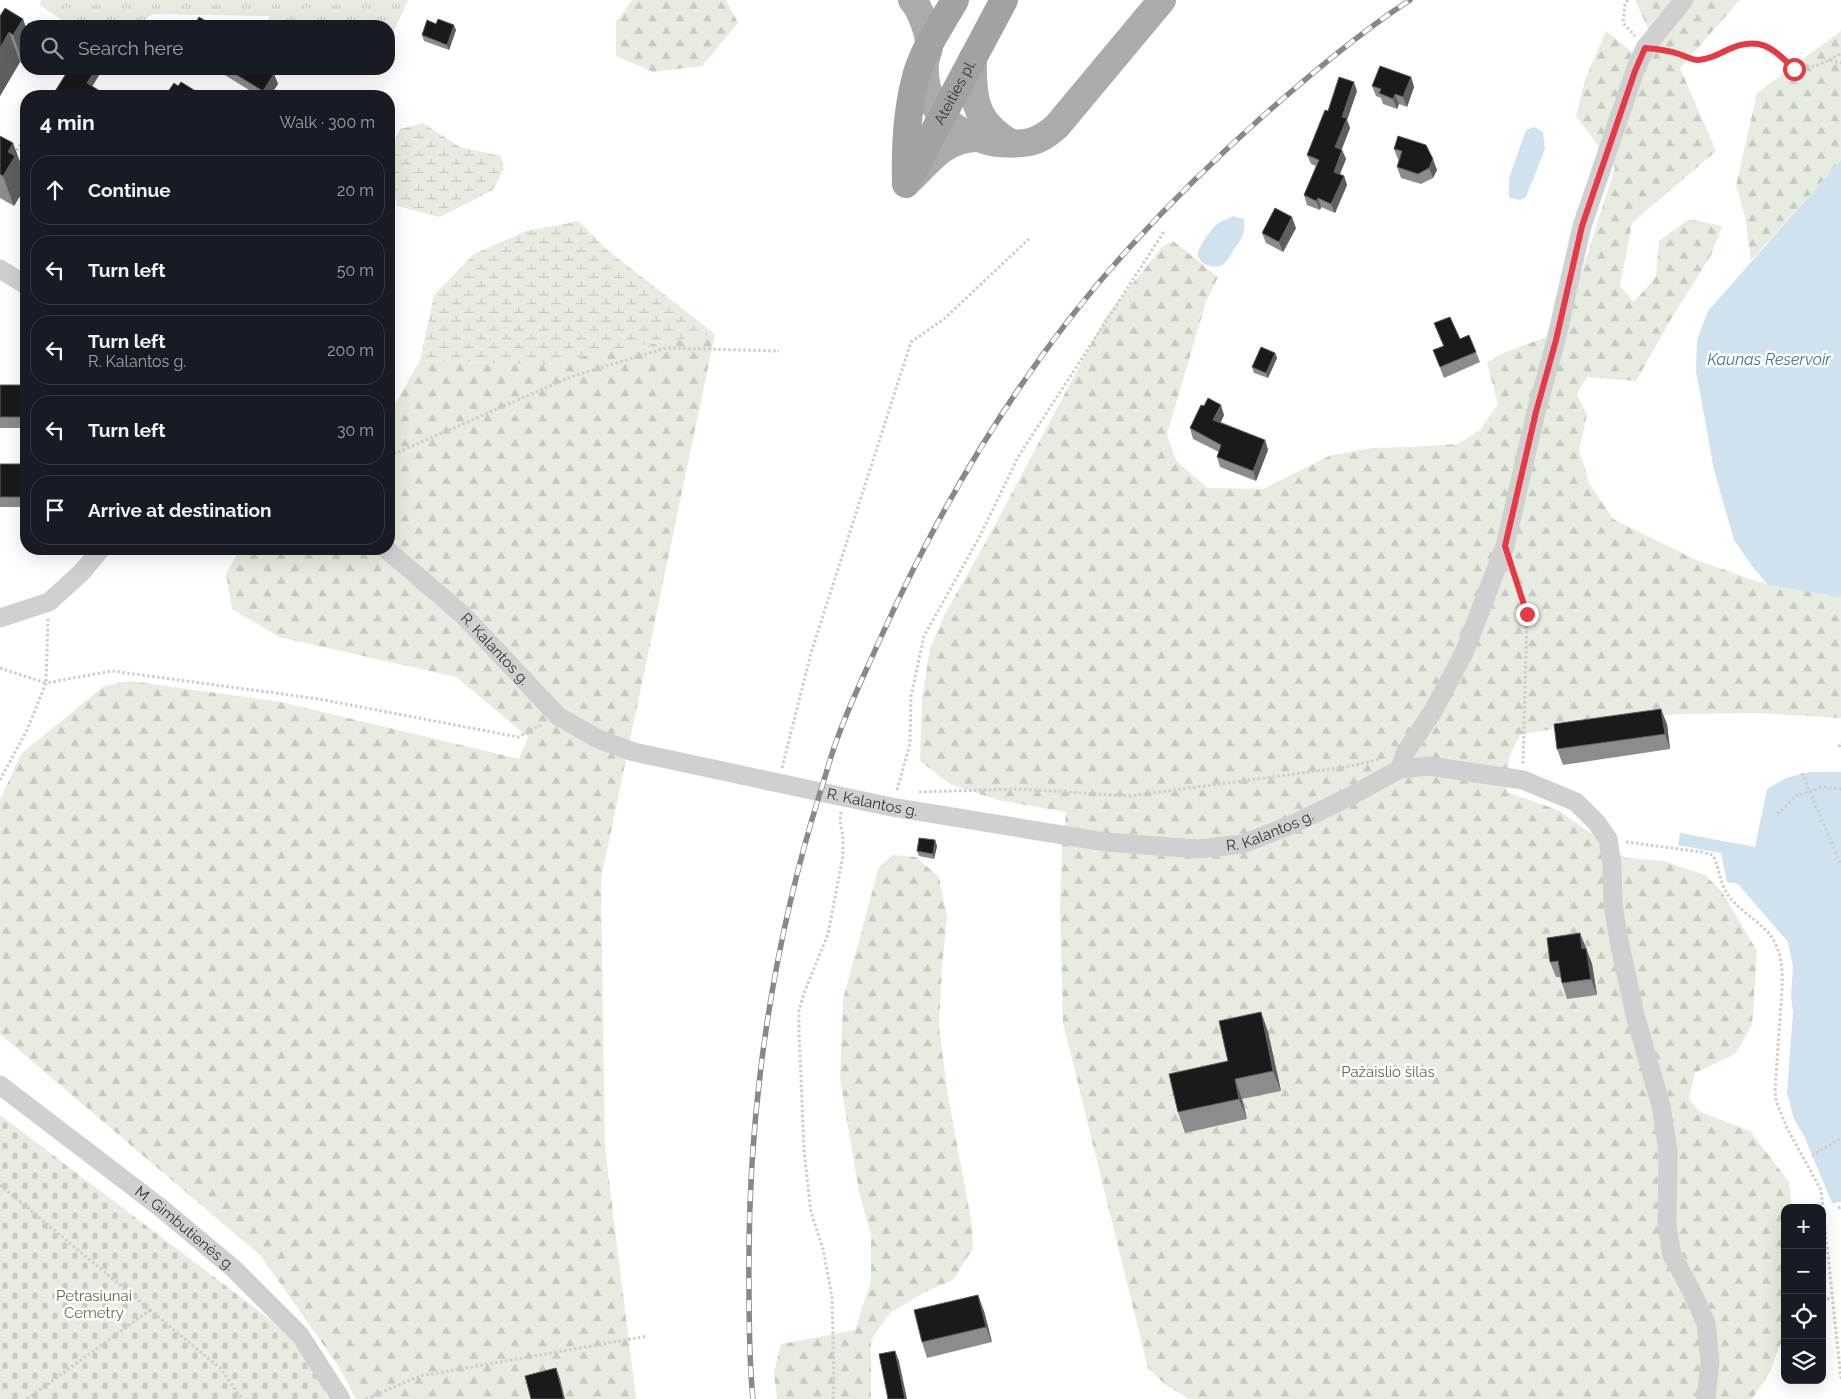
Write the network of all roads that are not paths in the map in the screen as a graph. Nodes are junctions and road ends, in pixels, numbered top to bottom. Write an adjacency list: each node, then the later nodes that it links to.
1 (912, 0): 6 (main road)
2 (955, 0): 6 (highway)
3 (1004, 0): 7 (highway, Ateities pl.)
4 (1162, 0): 10 (main road)
5 (1684, 0): 17 (street, R. Kalantos g.)
6 (930, 45): 8 (main road); 11 (highway)
7 (973, 58): 8 (highway, Ateities pl.); 10 (main road)
8 (942, 116): 9 (main road); 11 (highway, Ateities pl.)
9 (976, 138): 10 (main road); 11 (main road)
10 (1012, 144)
11 (906, 184)
12 (0, 270): 13 (street)
13 (20, 282)
14 (97, 555): 16 (street)
15 (393, 555): 17 (street, R. Kalantos g.)
16 (0, 618)
17 (1403, 761): 20 (street)
18 (0, 1086): 19 (street, M. Gimbutienės g.)
19 (341, 1399)
20 (1706, 1399)

